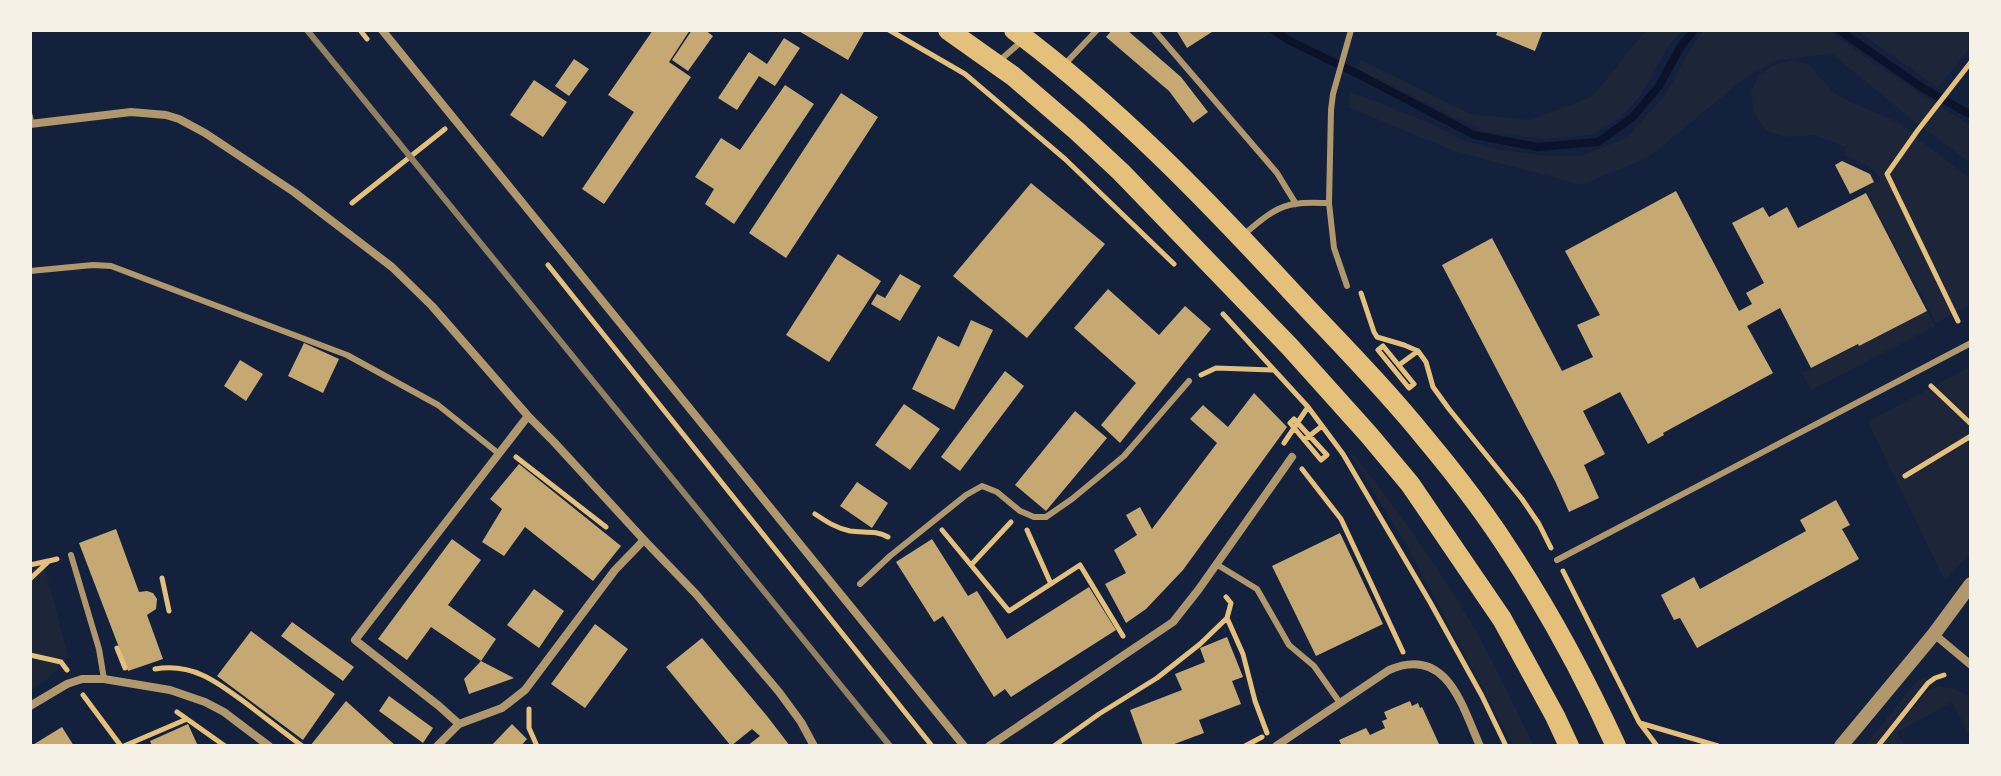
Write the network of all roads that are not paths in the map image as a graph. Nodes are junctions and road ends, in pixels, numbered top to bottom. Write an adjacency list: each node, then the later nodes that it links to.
1 (382, 30): 35 (street)
2 (948, 30): 7 (main road)
3 (1097, 30): 8 (lane)
4 (1154, 30): 11 (lane)
5 (1351, 30): 10 (lane)
6 (1022, 33): 7 (lane); 8 (main road)
7 (996, 64): 39 (main road)
8 (1062, 67): 12 (main road)
9 (30, 121): 17 (street)
10 (1329, 203): 11 (lane); 14 (lane)
11 (1296, 204): 12 (lane)
12 (1241, 237): 40 (main road)
13 (30, 271): 18 (lane)
14 (1347, 286)
15 (1971, 343): 22 (lane)
16 (1189, 381): 24 (lane)
17 (528, 416): 18 (street); 20 (street)
18 (498, 453): 31 (street)
19 (1292, 457): 23 (street)
20 (644, 540): 31 (street); 34 (street)
21 (71, 555): 28 (lane)
22 (1557, 560)
23 (1216, 564): 29 (lane); 36 (street)
24 (860, 584)
25 (1971, 584): 26 (street)
26 (1934, 634): 27 (street); 41 (street)
27 (1971, 665)
28 (104, 679): 30 (street); 32 (street)
29 (1340, 703): 37 (street); 38 (street)
30 (30, 706)
31 (459, 724): 33 (street)
32 (269, 746)
33 (437, 746)
34 (814, 746)
35 (964, 746)
36 (989, 746)
37 (1276, 746)
38 (1480, 746)
39 (1569, 746)
40 (1616, 746)
41 (1841, 746)

